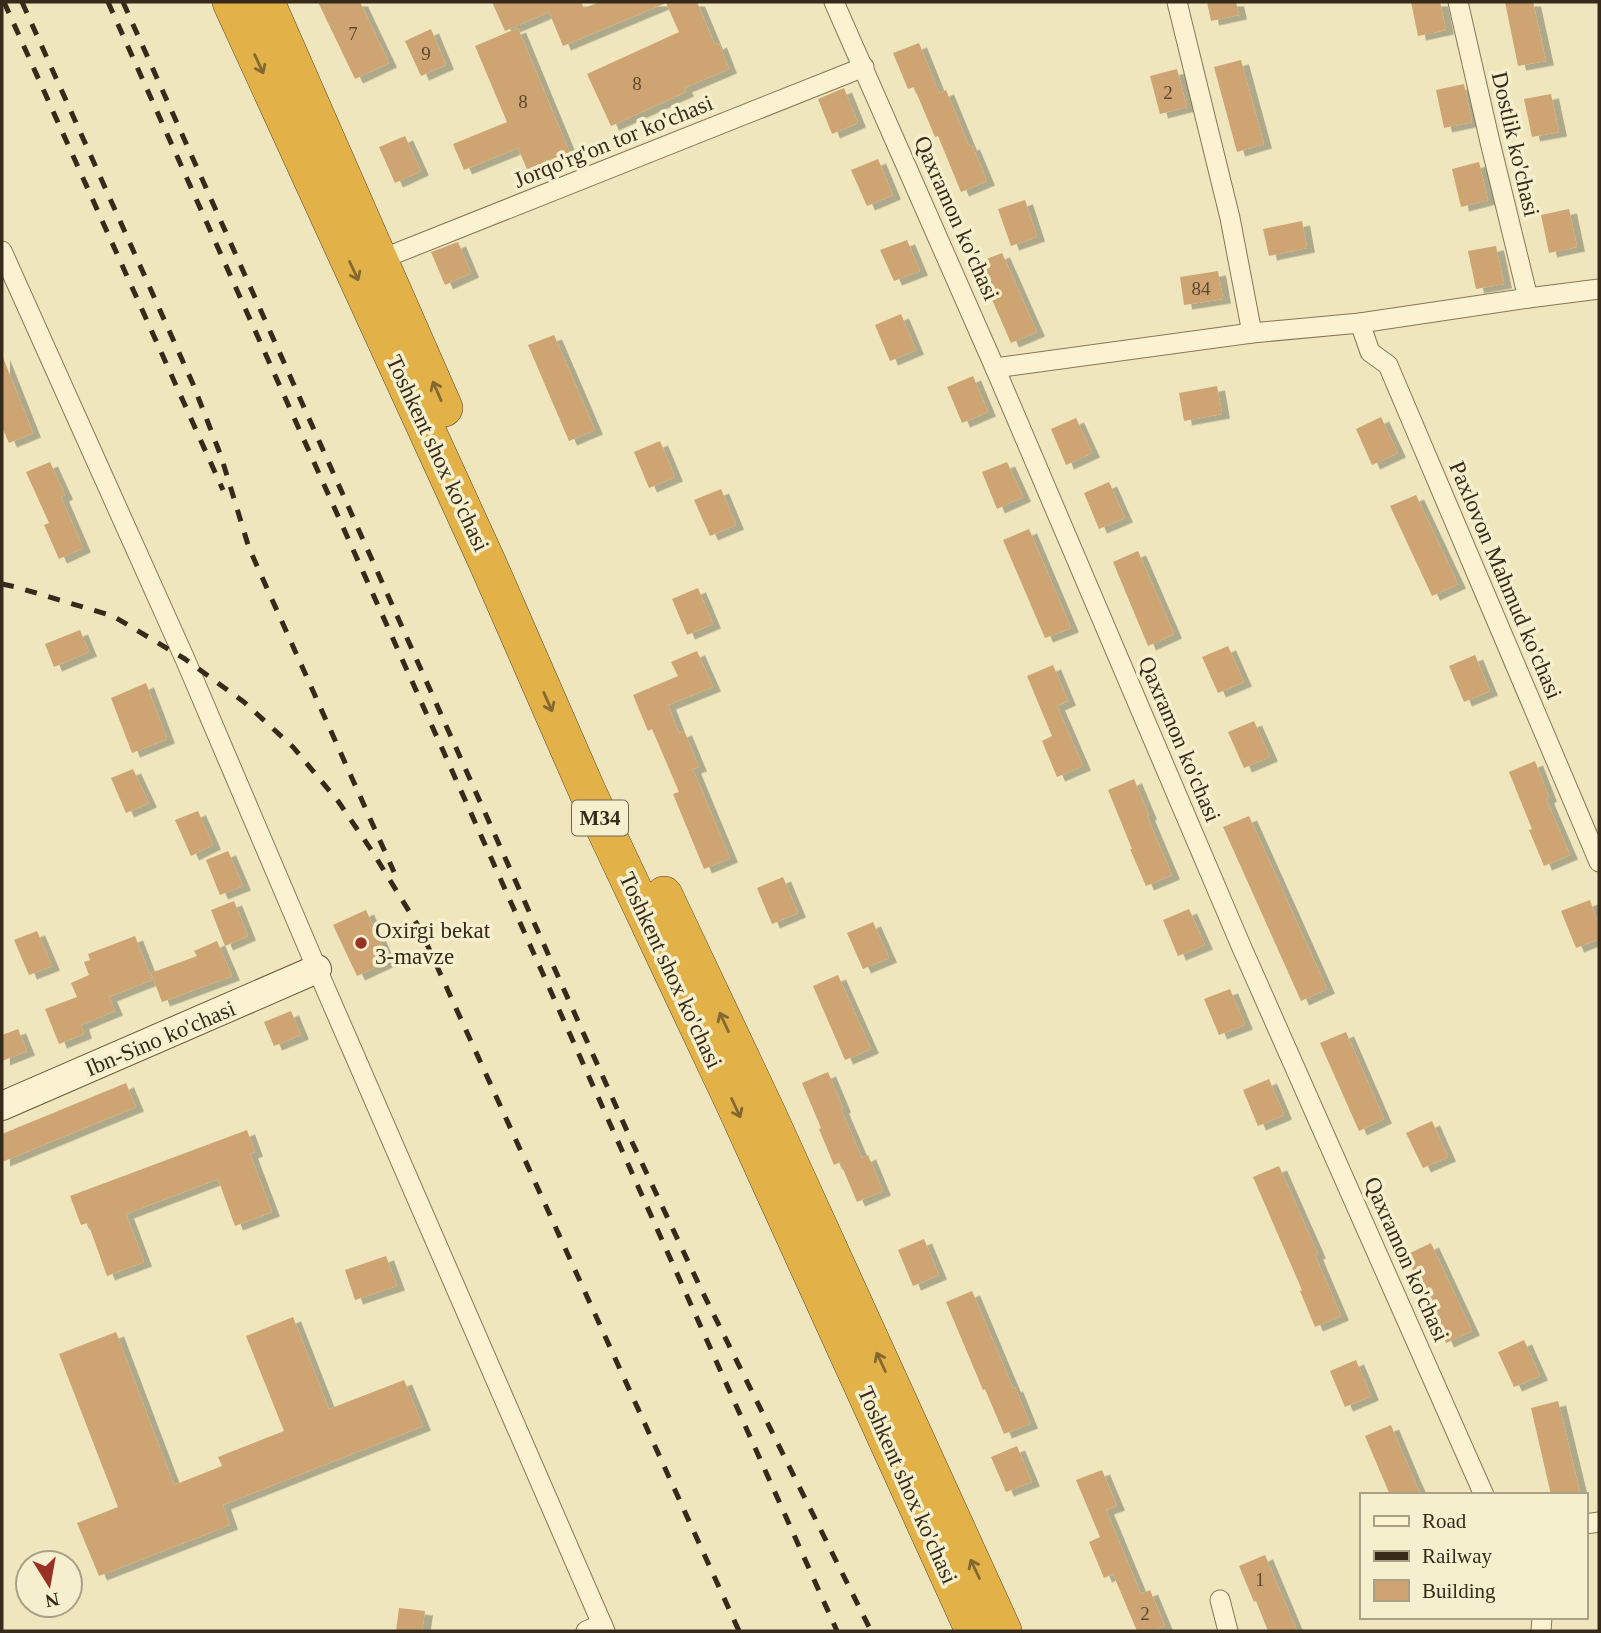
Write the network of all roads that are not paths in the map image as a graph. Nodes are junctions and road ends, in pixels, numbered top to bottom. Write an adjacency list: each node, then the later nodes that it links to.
1 (231, 2): 14 (highway, Toshkent shox ko'chasi / M34, one-way to 14)
2 (266, 2): 8 (highway, Toshkent shox ko'chasi / M34)
3 (834, 2): 6 (street, Qaxramon ko'chasi)
4 (1177, 2): 12 (street)
5 (1458, 2): 10 (street, Dostlik ko'chasi)
6 (864, 67): 8 (street, Jorqo'rg'on tor ko'chasi); 13 (street, Qaxramon ko'chasi)
7 (2, 251): 16 (street)
8 (379, 260): 14 (highway, Toshkent shox ko'chasi / M34, one-way to 8)
9 (1599, 289): 10 (street)
10 (1528, 298): 11 (street)
11 (1360, 323): 12 (street); 15 (street, Paxlovon Mahmud ko'chasi)
12 (1252, 333): 13 (street)
13 (995, 368): 18 (street, Qaxramon ko'chasi)
14 (498, 560): 21 (highway, Toshkent shox ko'chasi / M34, one-way to 21); 22 (highway, Toshkent shox ko'chasi / M34, one-way to 14)
15 (1599, 862)
16 (317, 969): 17 (main road, Ibn-Sino ko'chasi); 20 (street)
17 (2, 1106)
18 (1484, 1493)
19 (1220, 1600): 23 (street)
20 (598, 1629)
21 (974, 1631)
22 (1003, 1631)
23 (1228, 1631)

